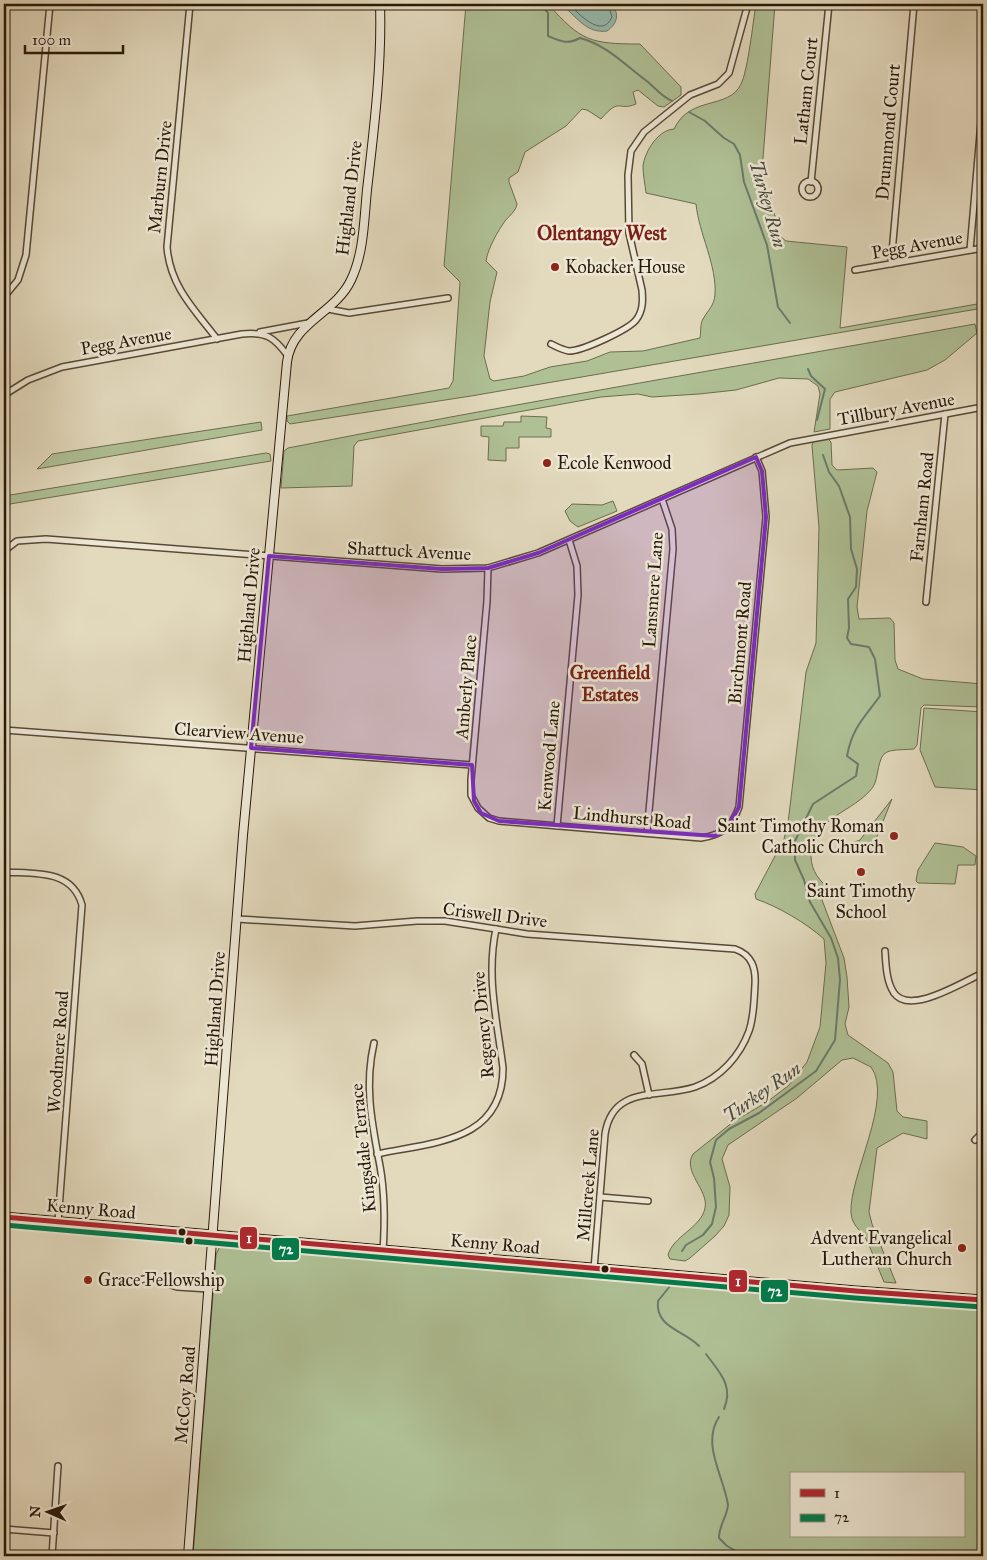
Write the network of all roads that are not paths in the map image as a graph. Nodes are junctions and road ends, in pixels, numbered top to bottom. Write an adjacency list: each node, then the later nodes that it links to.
1 (50, 4): 13 (street)
2 (190, 4): 18 (street, Marburn Drive)
3 (380, 4): 15 (street, Highland Drive)
4 (748, 4): 19 (street)
5 (829, 4): 8 (street, Latham Court)
6 (914, 4): 11 (street, Drummond Court)
7 (983, 99): 10 (street)
8 (811, 182)
9 (983, 248): 10 (street, Pegg Avenue)
10 (970, 250): 11 (street, Pegg Avenue)
11 (890, 264): 12 (street, Pegg Avenue)
12 (855, 270)
13 (4, 297)
14 (448, 298): 15 (street)
15 (328, 309): 16 (street, Highland Drive)
16 (308, 323): 17 (street, Pegg Avenue); 20 (street, Highland Drive)
17 (260, 332): 18 (street, Pegg Avenue); 20 (street)
18 (218, 339): 21 (street, Pegg Avenue)
19 (551, 344)
20 (288, 356): 29 (street, Highland Drive)
21 (4, 396)
22 (983, 407): 23 (street, Tillbury Avenue)
23 (945, 414): 24 (street, Tillbury Avenue); 31 (street, Farnham Road)
24 (814, 437): 25 (street, Shattuck Avenue)
25 (756, 457): 26 (street, Shattuck Avenue); 37 (street, Birchmont Road)
26 (662, 499): 27 (street, Shattuck Avenue); 38 (street, Lansmere Lane)
27 (569, 540): 30 (street, Shattuck Avenue); 36 (street, Kenwood Lane)
28 (4, 551): 29 (street, Shattuck Avenue)
29 (269, 556): 30 (street, Shattuck Avenue); 33 (street, Highland Drive)
30 (488, 568): 34 (street, Amberly Place)
31 (926, 602)
32 (4, 730): 33 (street, Clearview Avenue)
33 (251, 748): 34 (street, Clearview Avenue); 40 (street, Highland Drive)
34 (472, 765): 35 (street, Amberly Place)
35 (478, 808): 36 (street, Lindhurst Road)
36 (557, 826): 38 (street, Lindhurst Road)
37 (727, 829): 38 (street, Lindhurst Road)
38 (647, 833)
39 (4, 872): 56 (street, Woodmere Road)
40 (237, 919): 41 (street, Criswell Drive); 57 (street, Highland Drive)
41 (496, 929): 44 (street, Criswell Drive); 52 (street, Regency Drive)
42 (983, 936): 45 (street)
43 (885, 951): 46 (street)
44 (748, 956): 49 (street, Millcreek Lane)
45 (983, 956)
46 (983, 973)
47 (374, 1043): 52 (street, Kingsdale Terrace)
48 (634, 1055): 49 (street)
49 (649, 1095): 53 (street, Millcreek Lane)
50 (983, 1132): 51 (street)
51 (975, 1140)
52 (377, 1154): 58 (street, Kingsdale Terrace)
53 (600, 1197): 54 (street); 59 (street, Millcreek Lane)
54 (648, 1201)
55 (4, 1217): 56 (main road, Kenny Road)
56 (58, 1222): 57 (main road, Kenny Road)
57 (213, 1236): 58 (main road, Kenny Road); 61 (street, McCoy Road)
58 (383, 1251): 59 (main road, Kenny Road)
59 (594, 1269): 62 (main road, Kenny Road)
60 (135, 1281): 61 (street)
61 (209, 1289): 67 (street, McCoy Road)
62 (983, 1301)
63 (58, 1466): 65 (street)
64 (4, 1529): 65 (street)
65 (54, 1533): 66 (street)
66 (52, 1556)
67 (188, 1556)

